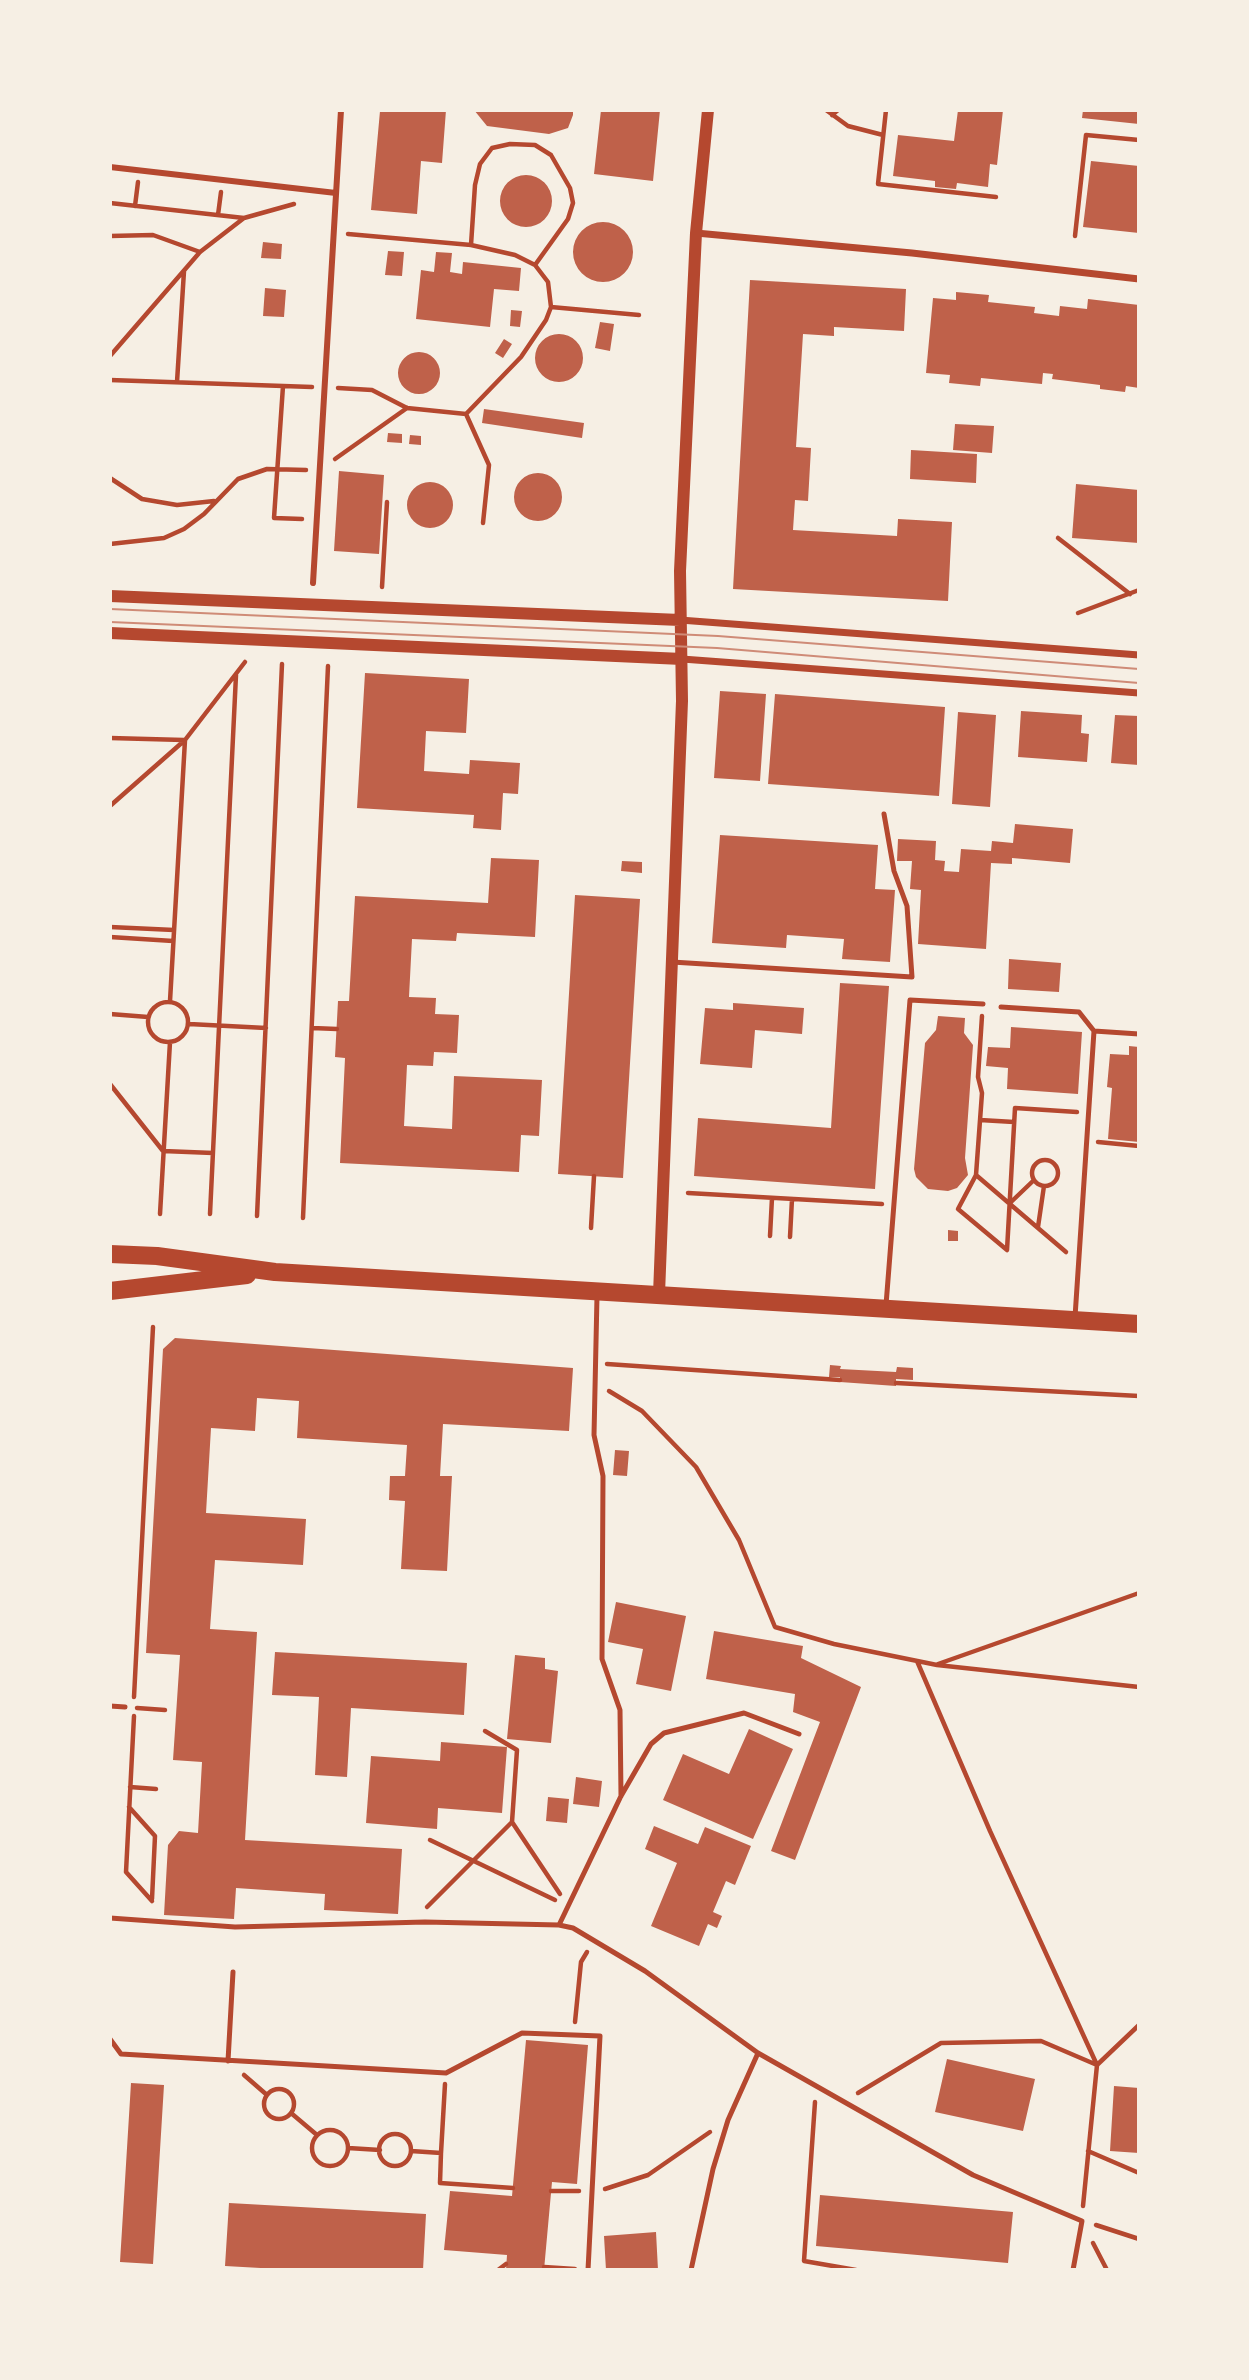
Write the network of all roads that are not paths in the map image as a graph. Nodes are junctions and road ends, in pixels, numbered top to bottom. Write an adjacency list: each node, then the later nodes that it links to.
1 (341, 110): 4 (street)
2 (708, 110): 5 (street)
3 (110, 167): 4 (street)
4 (336, 193): 7 (street)
5 (696, 233): 6 (street); 9 (street)
6 (1139, 279)
7 (313, 583)
8 (110, 596): 9 (street)
9 (680, 620): 11 (street); 12 (street)
10 (110, 634): 12 (street)
11 (1139, 655)
12 (682, 659): 13 (street); 15 (street)
13 (1139, 693)
14 (884, 814): 15 (lane)
15 (672, 962): 24 (street)
16 (982, 1004): 25 (lane)
17 (1001, 1007): 18 (lane)
18 (1094, 1031): 19 (lane); 26 (lane)
19 (1139, 1034)
20 (110, 1254): 21 (main road)
21 (275, 1272): 22 (main road); 23 (main road)
22 (598, 1290): 24 (main road); 31 (lane)
23 (110, 1291)
24 (659, 1294): 25 (main road)
25 (886, 1308): 26 (main road)
26 (1075, 1320): 27 (main road)
27 (1139, 1324)
28 (110, 1706): 29 (lane)
29 (125, 1707)
30 (799, 1734): 31 (lane)
31 (621, 1796): 33 (lane)
32 (110, 1918): 33 (lane)
33 (559, 1925): 36 (lane)
34 (233, 1972): 37 (lane)
35 (110, 2039): 37 (lane)
36 (758, 2053): 39 (lane); 40 (lane)
37 (228, 2061): 38 (lane)
38 (588, 2270)
39 (691, 2270)
40 (1073, 2270)

